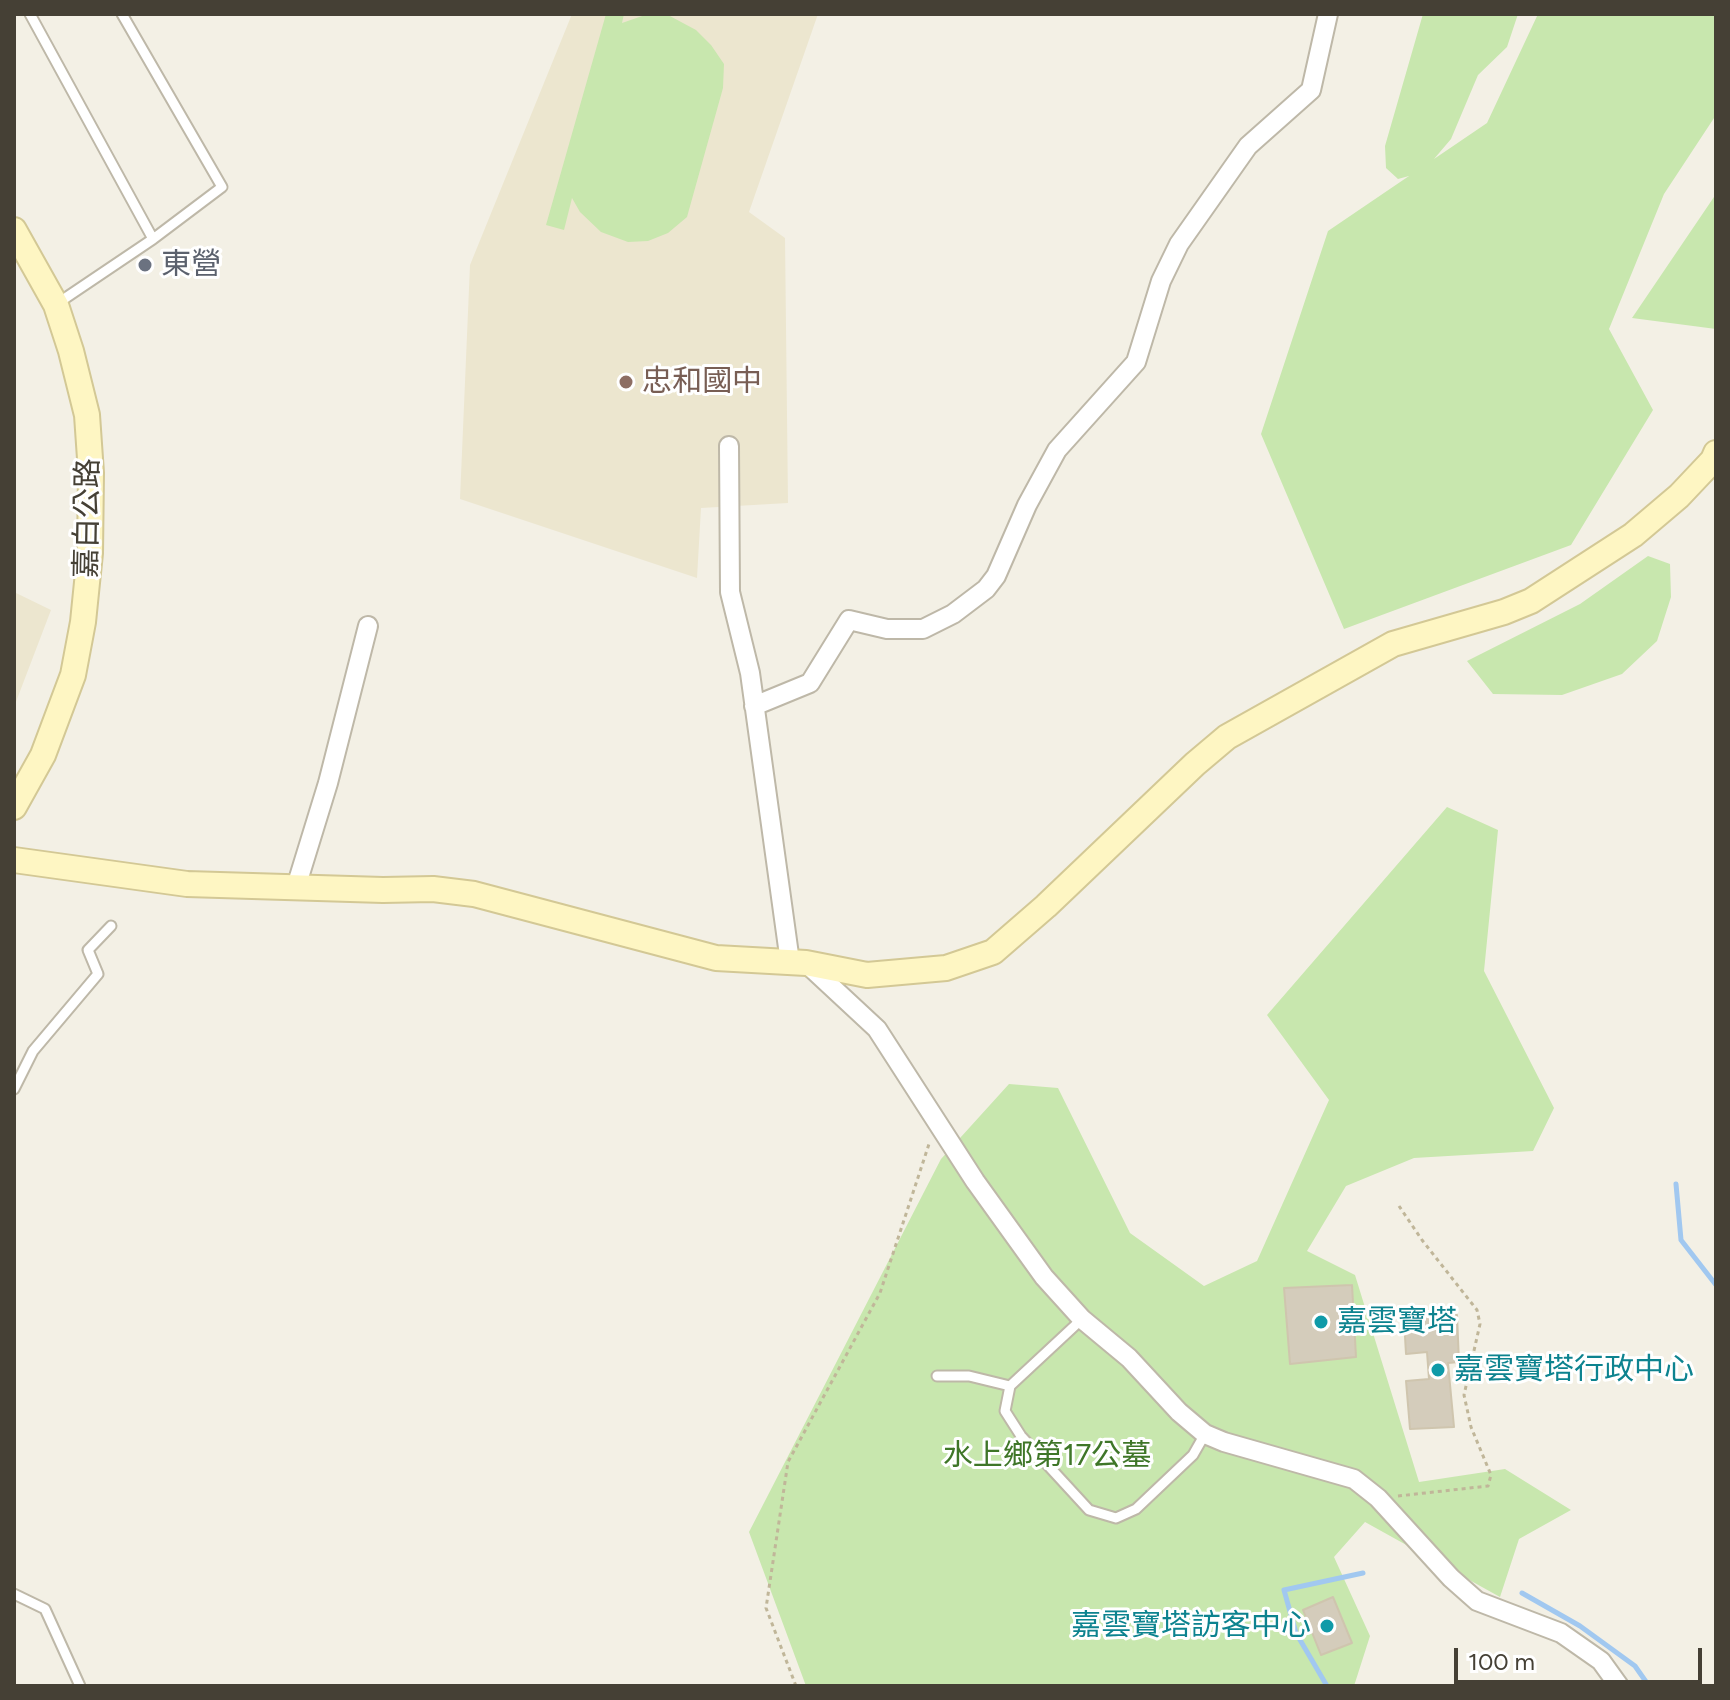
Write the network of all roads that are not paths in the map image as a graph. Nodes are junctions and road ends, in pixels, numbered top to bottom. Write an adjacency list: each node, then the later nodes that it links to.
1 (30, 14): 5 (lane)
2 (122, 14): 5 (lane)
3 (1328, 14): 10 (street)
4 (14, 230): 6 (street, 嘉白公路)
5 (153, 239): 6 (lane)
6 (56, 305): 11 (street, 嘉白公路)
7 (729, 446): 10 (street)
8 (1716, 453): 15 (street)
9 (368, 626): 13 (street)
10 (754, 706): 15 (street)
11 (14, 807)
12 (14, 860): 13 (street)
13 (296, 887): 15 (street)
14 (111, 926): 16 (lane)
15 (798, 963): 17 (street)
16 (14, 1089)
17 (1082, 1319): 19 (lane); 20 (street)
18 (937, 1376): 19 (lane)
19 (1010, 1386): 20 (lane)
20 (1205, 1434): 22 (street)
21 (14, 1594): 23 (lane)
22 (1601, 1661): 24 (street); 25 (street)
23 (80, 1686)
24 (1619, 1686)
25 (1633, 1686)

